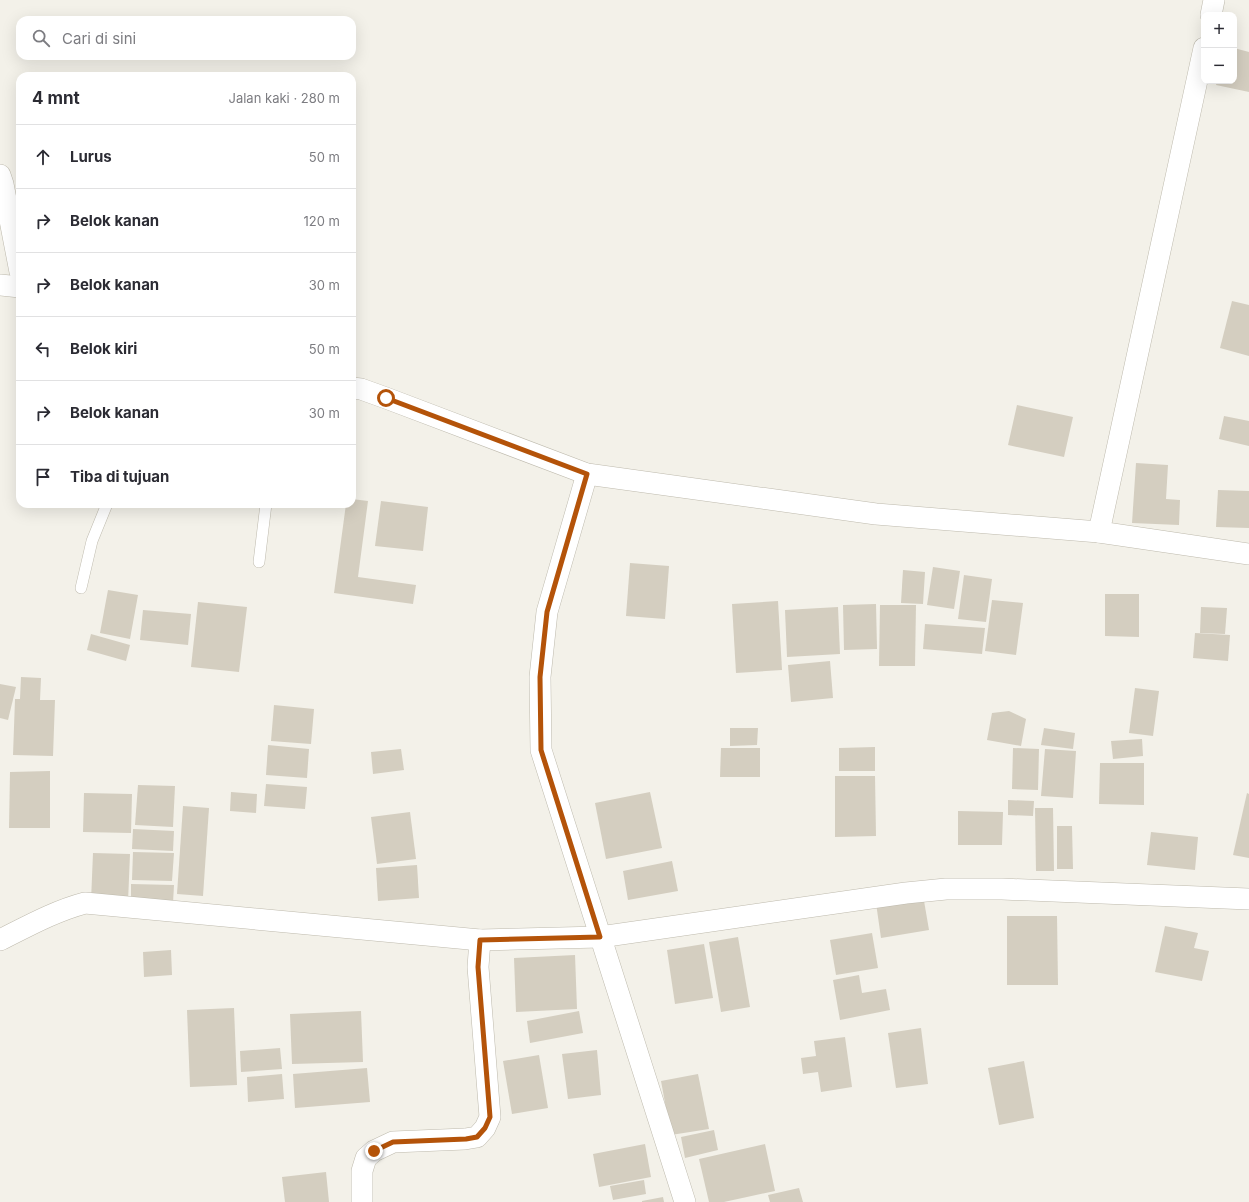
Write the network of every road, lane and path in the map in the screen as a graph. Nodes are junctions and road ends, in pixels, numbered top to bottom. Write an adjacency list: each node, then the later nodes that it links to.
1 (1214, 0): 2 (street)
2 (1212, 12)
3 (1201, 62): 12 (street)
4 (0, 175): 5 (street)
5 (16, 250)
6 (0, 285): 7 (street)
7 (16, 287)
8 (356, 388): 9 (street)
9 (587, 474): 12 (street); 17 (street)
10 (105, 508): 15 (lane)
11 (266, 508): 14 (lane)
12 (1098, 532): 13 (street)
13 (1249, 554)
14 (259, 562)
15 (81, 588)
16 (1249, 899): 17 (street)
17 (600, 937): 19 (street); 21 (street)
18 (0, 940): 19 (street)
19 (480, 940): 20 (street)
20 (362, 1202)
21 (685, 1202)

